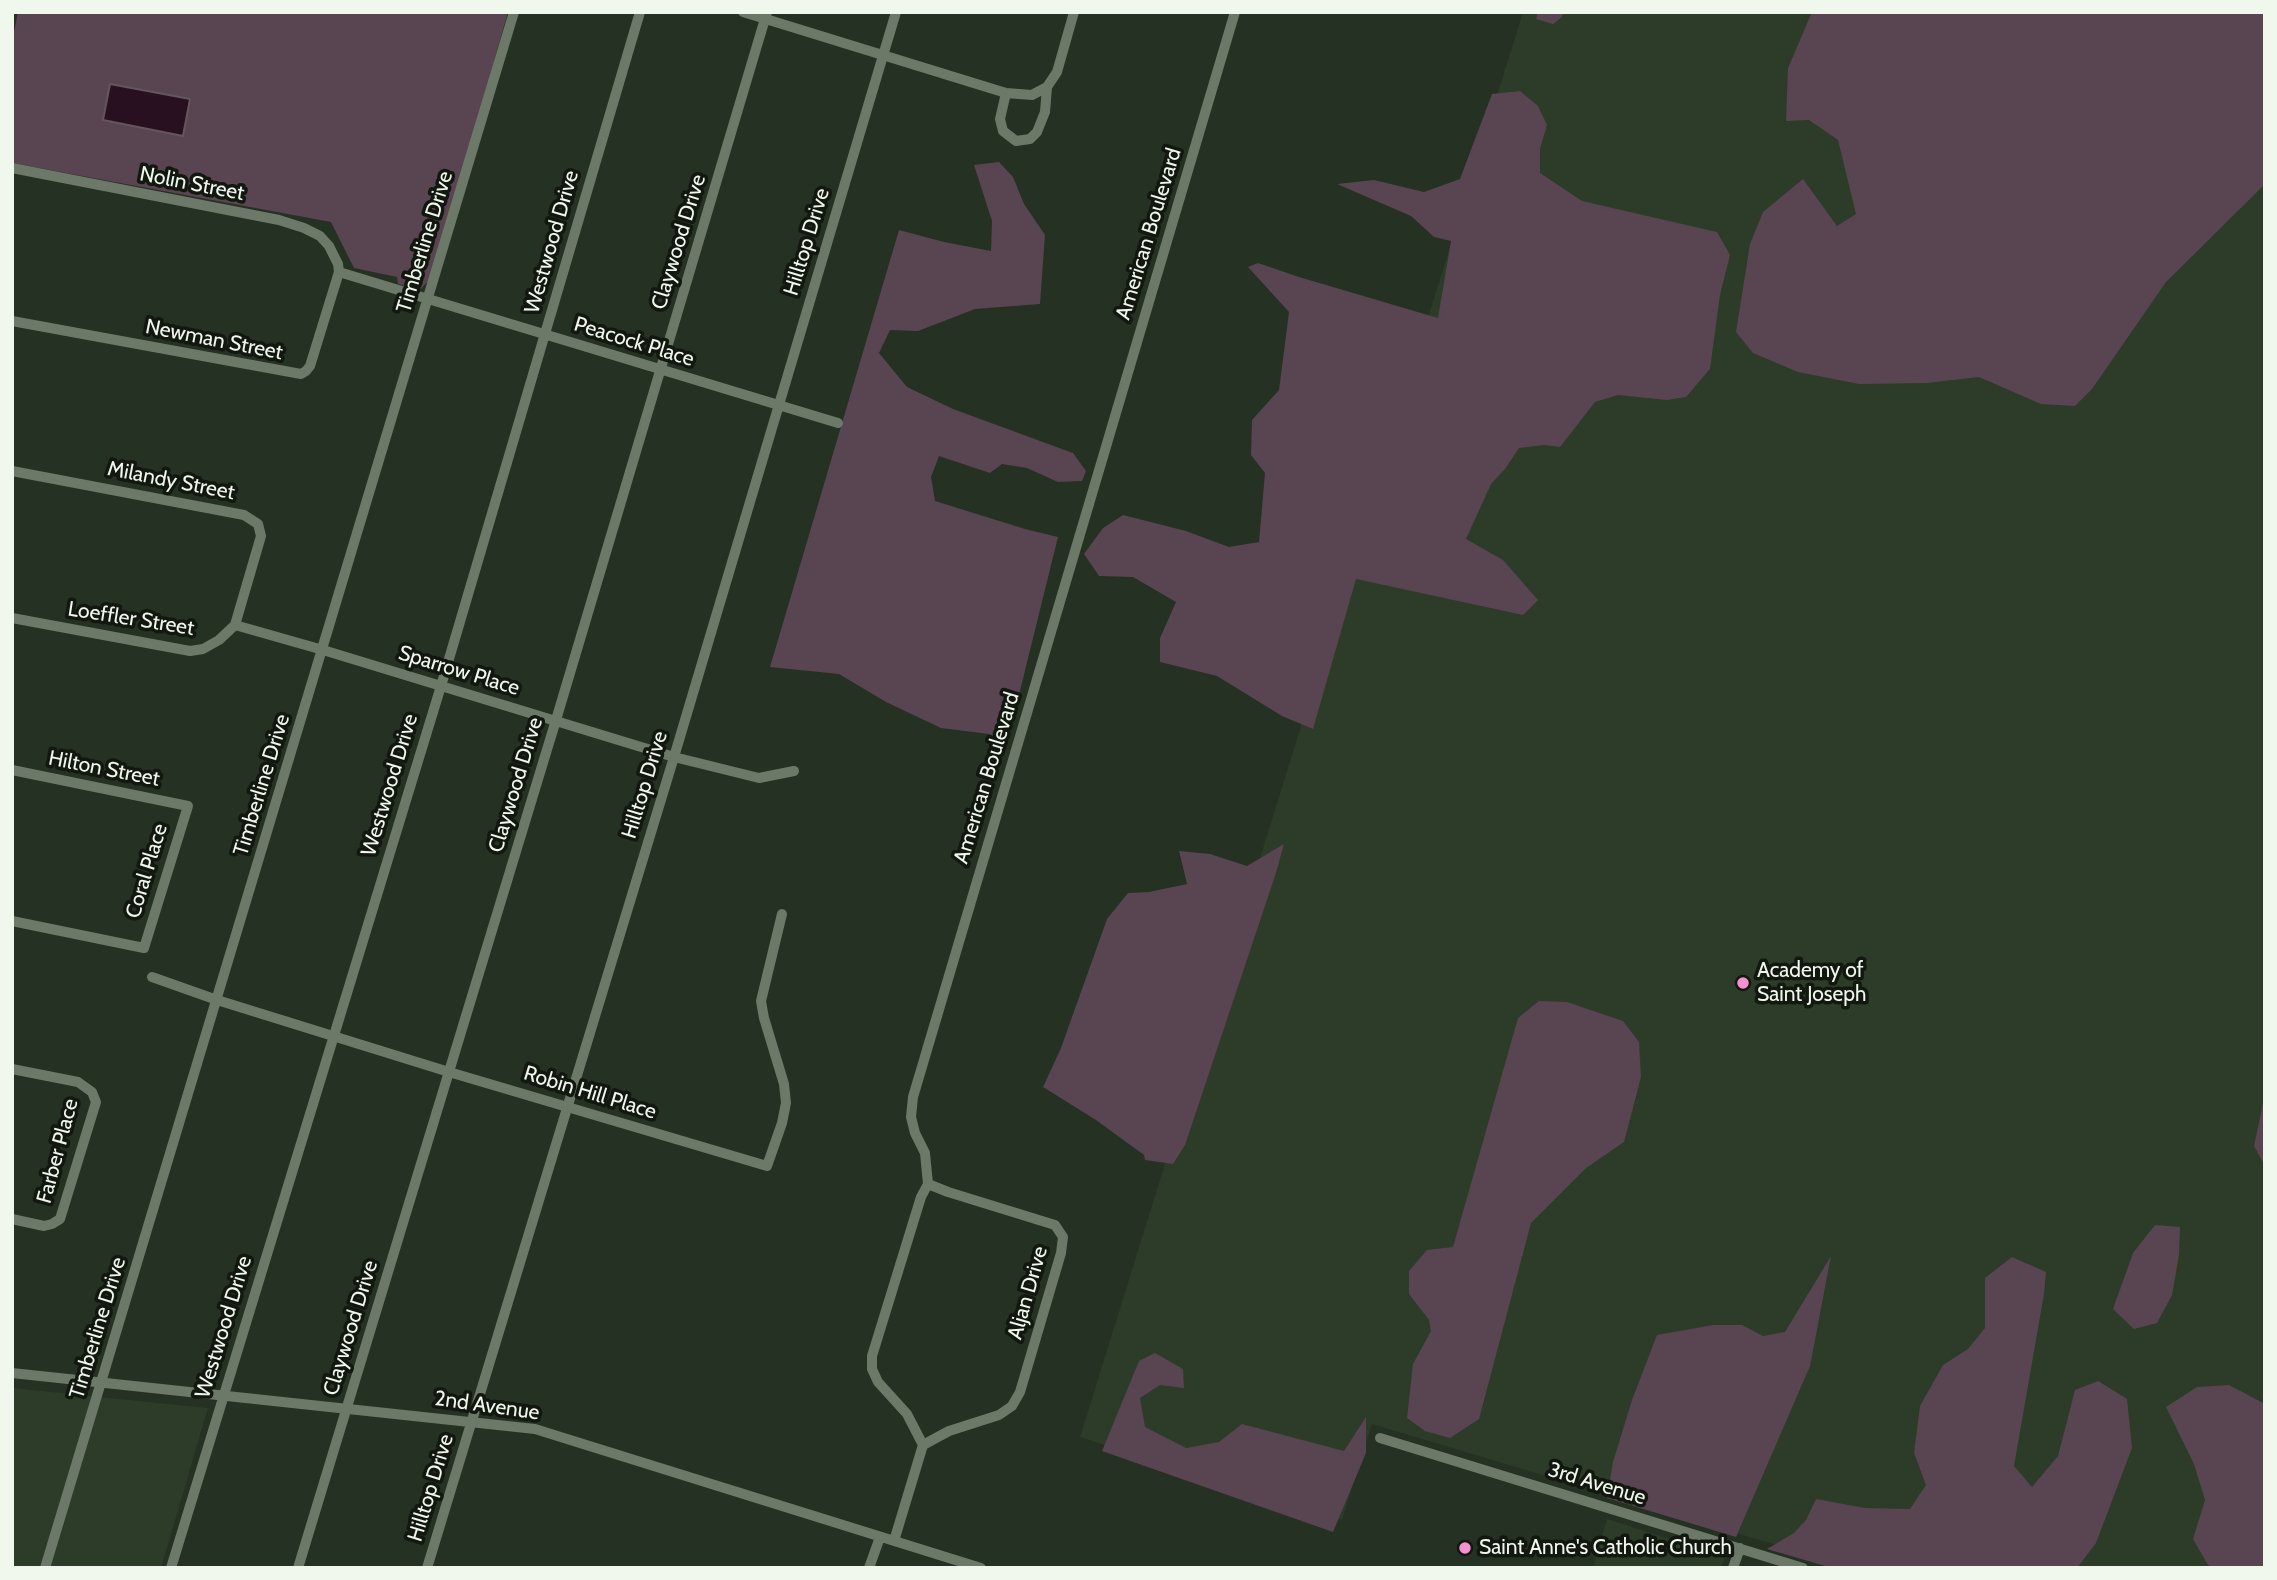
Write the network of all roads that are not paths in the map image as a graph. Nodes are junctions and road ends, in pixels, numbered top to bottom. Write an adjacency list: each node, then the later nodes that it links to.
1 (514, 12): 13 (street, Timberline Drive)
2 (640, 12): 15 (street, Westwood Drive)
3 (743, 12): 7 (street)
4 (896, 12): 8 (street, Hilltop Drive)
5 (1074, 12): 9 (street)
6 (1235, 12): 37 (street, American Boulevard)
7 (766, 15): 8 (street); 16 (street, Claywood Drive)
8 (884, 54): 10 (street); 17 (street, Hilltop Drive)
9 (1048, 87): 10 (street); 10 (street)
10 (1006, 93)
11 (12, 168): 12 (street, Nolin Street)
12 (339, 272): 13 (street, Peacock Place); 14 (street, Newman Street)
13 (429, 300): 15 (street, Peacock Place); 22 (street, Timberline Drive)
14 (12, 321)
15 (545, 336): 16 (street, Peacock Place); 23 (street, Westwood Drive)
16 (660, 370): 17 (street, Peacock Place); 24 (street, Claywood Drive)
17 (779, 404): 18 (street, Peacock Place); 25 (street, Hilltop Drive)
18 (838, 423)
19 (12, 471): 21 (street, Milandy Street)
20 (12, 618): 21 (street, Loeffler Street)
21 (235, 625): 22 (street, Sparrow Place)
22 (323, 650): 23 (street, Sparrow Place); 32 (street, Timberline Drive)
23 (441, 686): 24 (street, Sparrow Place); 33 (street, Westwood Drive)
24 (556, 720): 25 (street, Sparrow Place); 35 (street, Claywood Drive)
25 (674, 757): 27 (street, Sparrow Place); 36 (street, Hilltop Drive)
26 (12, 770): 28 (street, Hilton Street)
27 (794, 771)
28 (188, 806): 30 (street, Coral Place)
29 (782, 914): 36 (street, Robin Hill Place)
30 (12, 921)
31 (152, 977): 32 (street, Robin Hill Place)
32 (217, 1000): 33 (street, Robin Hill Place); 40 (street, Timberline Drive)
33 (334, 1035): 35 (street, Robin Hill Place); 41 (street, Westwood Drive)
34 (12, 1069): 38 (street, Farber Place)
35 (449, 1072): 36 (street, Robin Hill Place); 42 (street, Claywood Drive)
36 (567, 1107): 43 (street, Hilltop Drive)
37 (928, 1184): 45 (street, American Boulevard); 45 (street, Aljan Drive)
38 (12, 1219)
39 (12, 1373): 40 (street, 2nd Avenue)
40 (102, 1382): 41 (street, 2nd Avenue); 49 (street, Timberline Drive)
41 (224, 1395): 42 (street, 2nd Avenue); 50 (street, Westwood Drive)
42 (347, 1408): 43 (street, 2nd Avenue); 51 (street, Claywood Drive)
43 (472, 1422): 46 (street, 2nd Avenue); 52 (street, Hilltop Drive)
44 (1380, 1438): 48 (street, 3rd Avenue)
45 (923, 1446): 47 (street)
46 (880, 1536): 47 (street, 2nd Avenue); 53 (street)
47 (894, 1541): 54 (street, 2nd Avenue)
48 (1740, 1549): 55 (street); 56 (street, 3rd Avenue)
49 (45, 1568)
50 (171, 1568)
51 (298, 1568)
52 (427, 1568)
53 (869, 1568)
54 (981, 1568)
55 (1733, 1568)
56 (1803, 1568)

